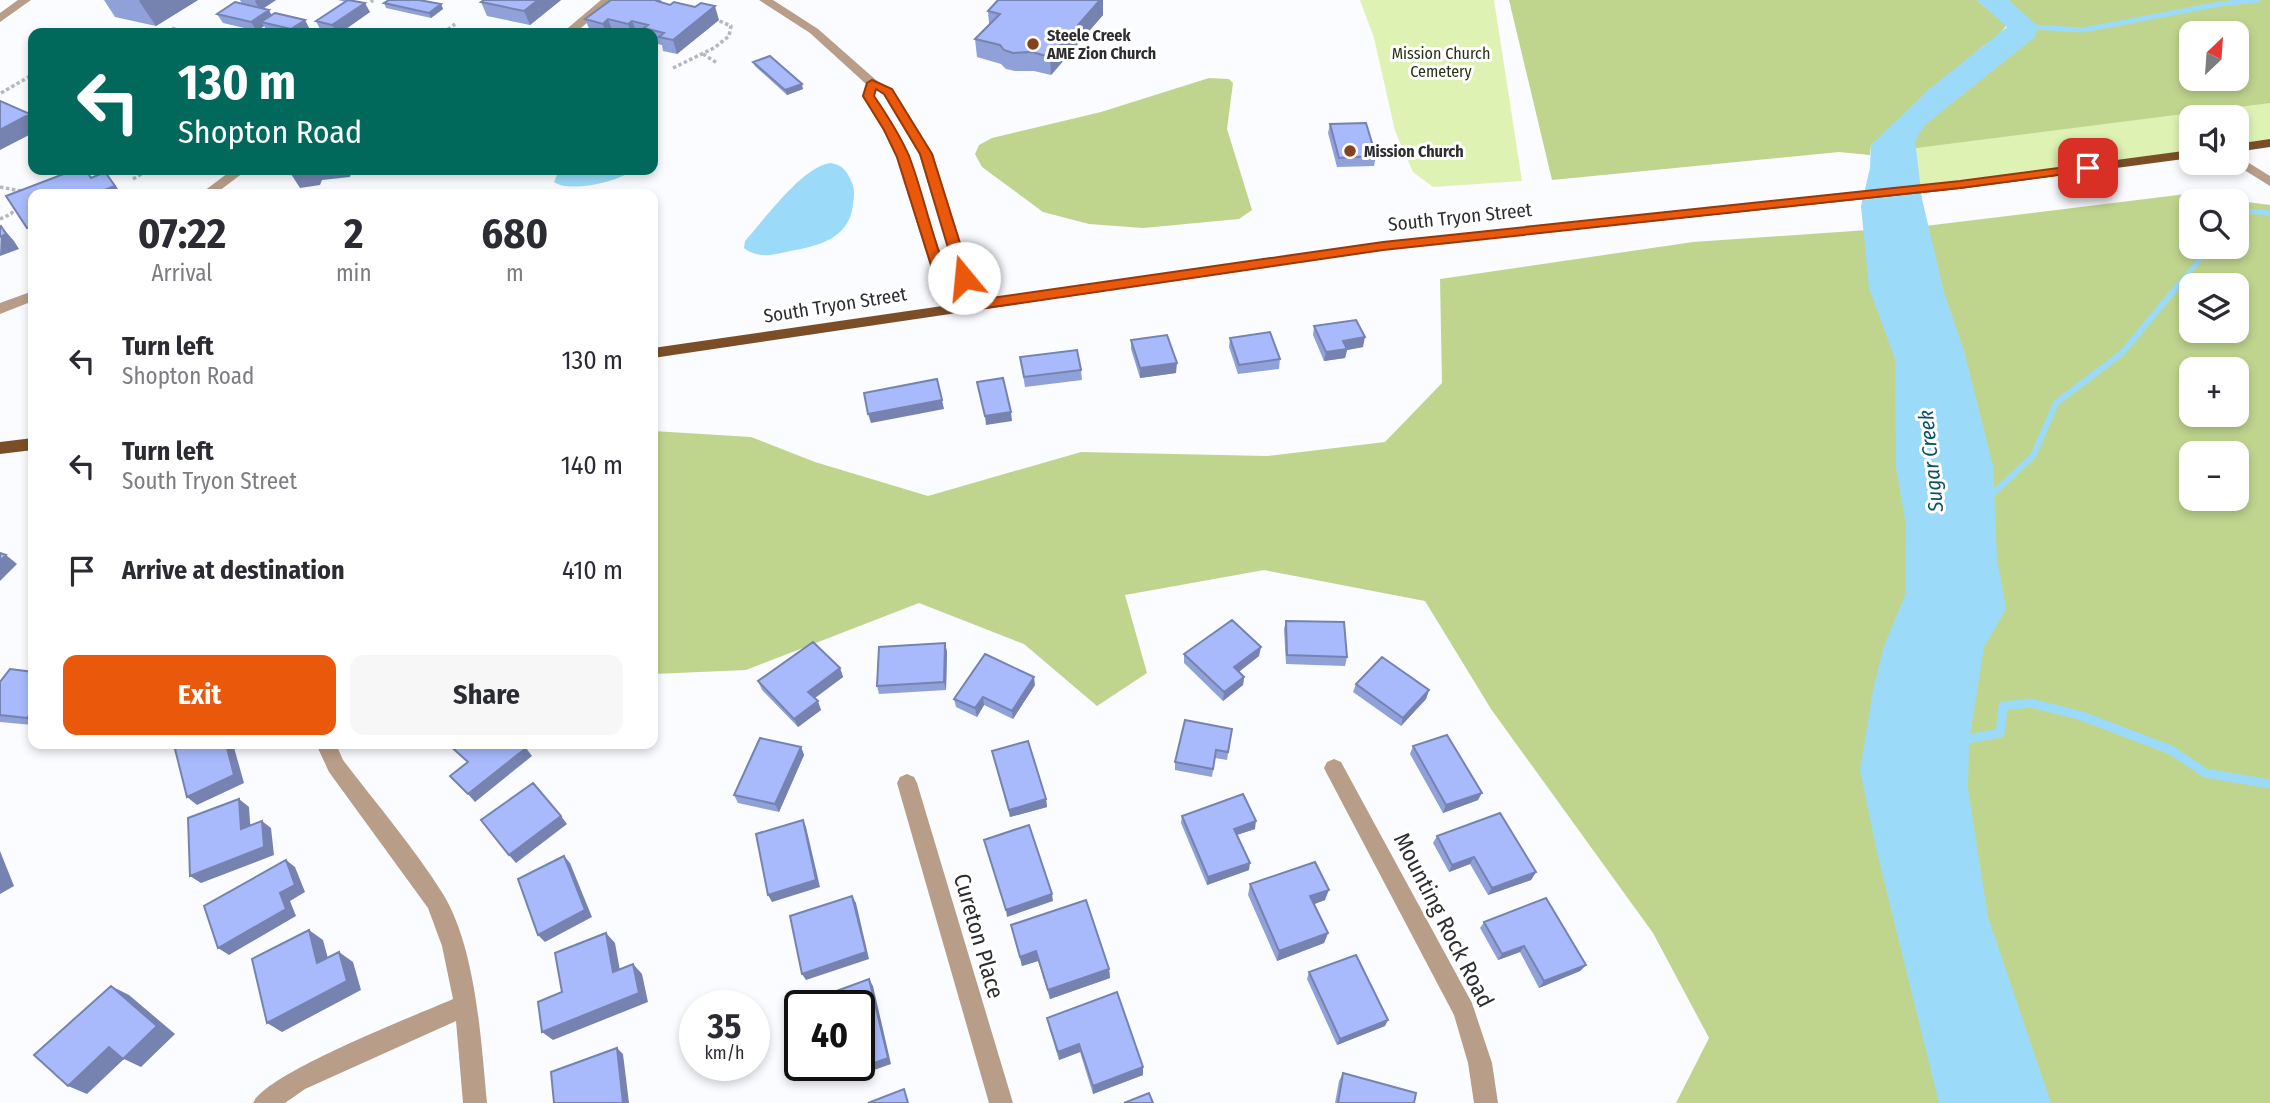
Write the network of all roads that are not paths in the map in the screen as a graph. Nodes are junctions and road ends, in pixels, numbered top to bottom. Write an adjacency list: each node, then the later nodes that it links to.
1 (25, 0): 4 (street)
2 (608, 0): 5 (street)
3 (765, 0): 6 (street)
4 (0, 19)
5 (574, 28)
6 (872, 83): 15 (street); 15 (street)
7 (2270, 142): 8 (main road)
8 (2249, 146)
9 (2179, 156): 15 (main road, South Tryon Street)
10 (2249, 168): 12 (street)
11 (233, 175): 13 (street)
12 (2270, 182)
13 (214, 189)
14 (28, 298): 16 (street)
15 (959, 307): 17 (main road, South Tryon Street)
16 (0, 309)
17 (658, 352)
18 (28, 444): 19 (main road)
19 (0, 448)
20 (328, 749): 23 (street)
21 (1334, 768): 27 (street, Mounting Rock Road)
22 (906, 783): 26 (street, Cureton Place)
23 (466, 1005): 24 (street); 25 (street)
24 (265, 1103)
25 (475, 1103)
26 (1001, 1103)
27 (1486, 1103)

